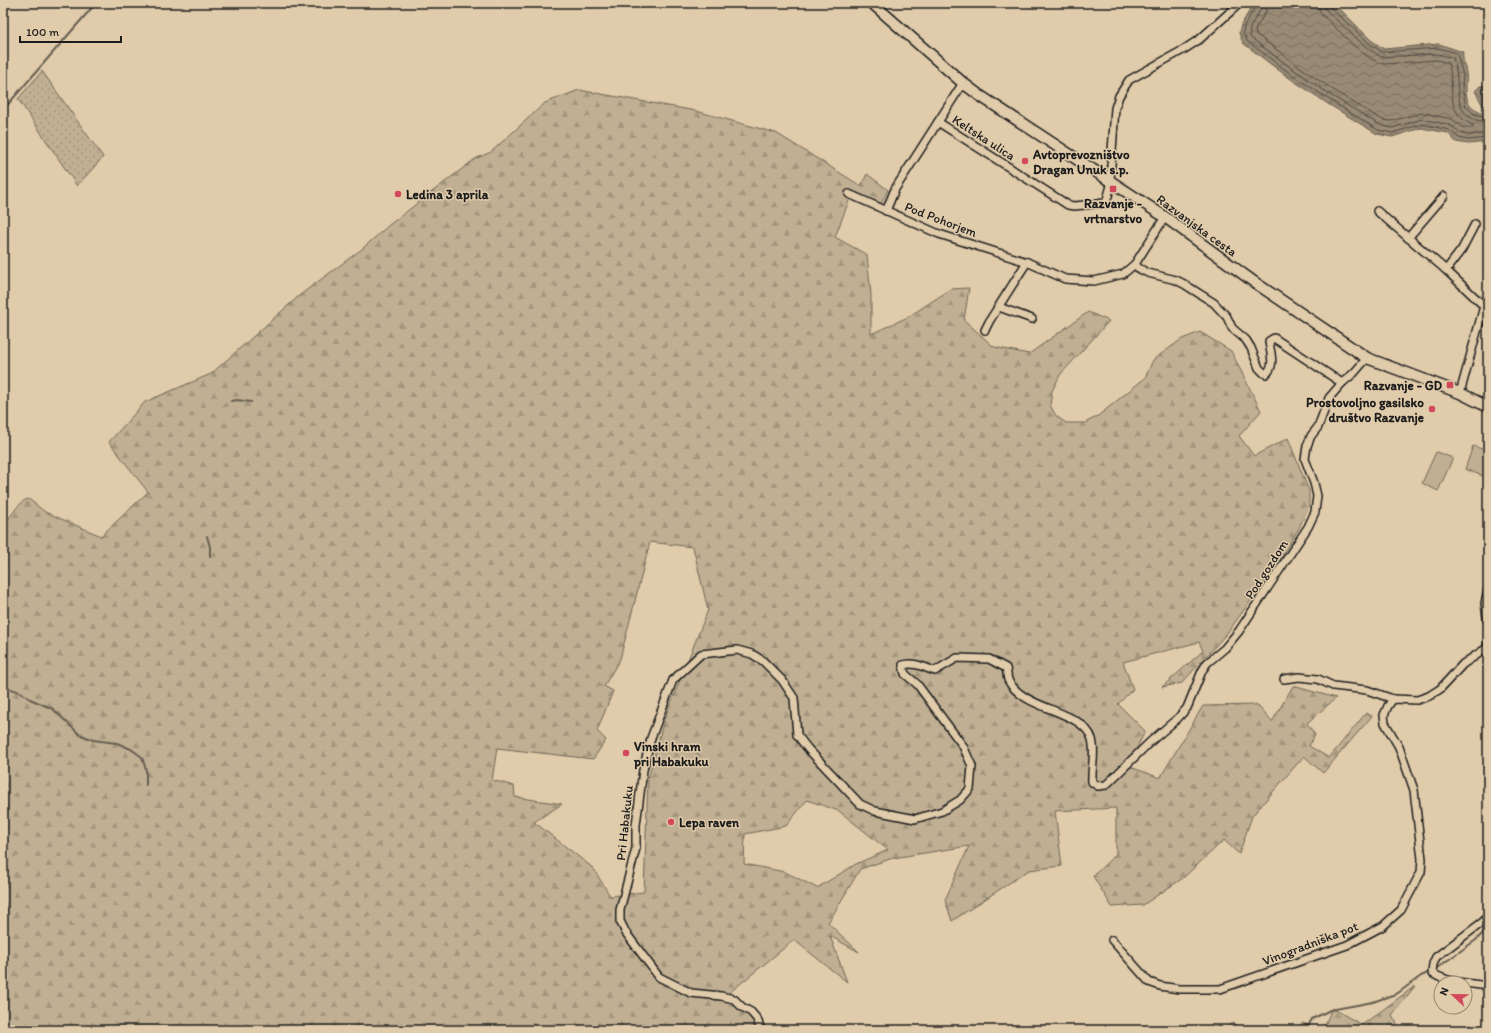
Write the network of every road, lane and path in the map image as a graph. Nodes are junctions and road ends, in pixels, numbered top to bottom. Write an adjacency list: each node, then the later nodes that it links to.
1 (872, 3): 3 (street, Razvanjska cesta)
2 (1240, 3): 5 (street)
3 (963, 83): 4 (street); 5 (street, Razvanjska cesta)
4 (938, 122): 5 (street, Keltska ulica); 8 (street)
5 (1111, 181): 10 (street, Razvanjska cesta)
6 (850, 194): 8 (street, Pod Pohorjem)
7 (1444, 196): 12 (street)
8 (886, 211): 13 (street, Pod Pohorjem)
9 (1377, 211): 12 (street)
10 (1165, 217): 14 (street, Pod Pohorjem); 19 (street, Razvanjska cesta)
11 (1475, 224): 15 (street)
12 (1408, 238): 15 (street)
13 (1027, 262): 14 (street, Pod Pohorjem); 16 (street)
14 (1135, 264): 20 (street)
15 (1446, 270): 21 (street)
16 (999, 307): 17 (street); 18 (street)
17 (1032, 319)
18 (985, 330)
19 (1367, 358): 20 (street, Pod gozdom); 21 (street, Razvanjska cesta)
20 (1342, 383): 28 (street, Pod gozdom)
21 (1460, 393): 22 (street, Razvanjska cesta)
22 (1488, 407)
23 (1488, 590): 24 (street)
24 (1488, 623)
25 (1488, 644): 27 (street)
26 (1284, 679): 27 (street)
27 (1393, 699): 30 (street, Vinogradniška pot)
28 (860, 804): 34 (street, Pri Habakuku)
29 (1488, 915): 31 (street)
30 (1112, 940)
31 (1435, 975)
32 (1473, 984): 33 (street)
33 (1488, 986)
34 (761, 1030)

